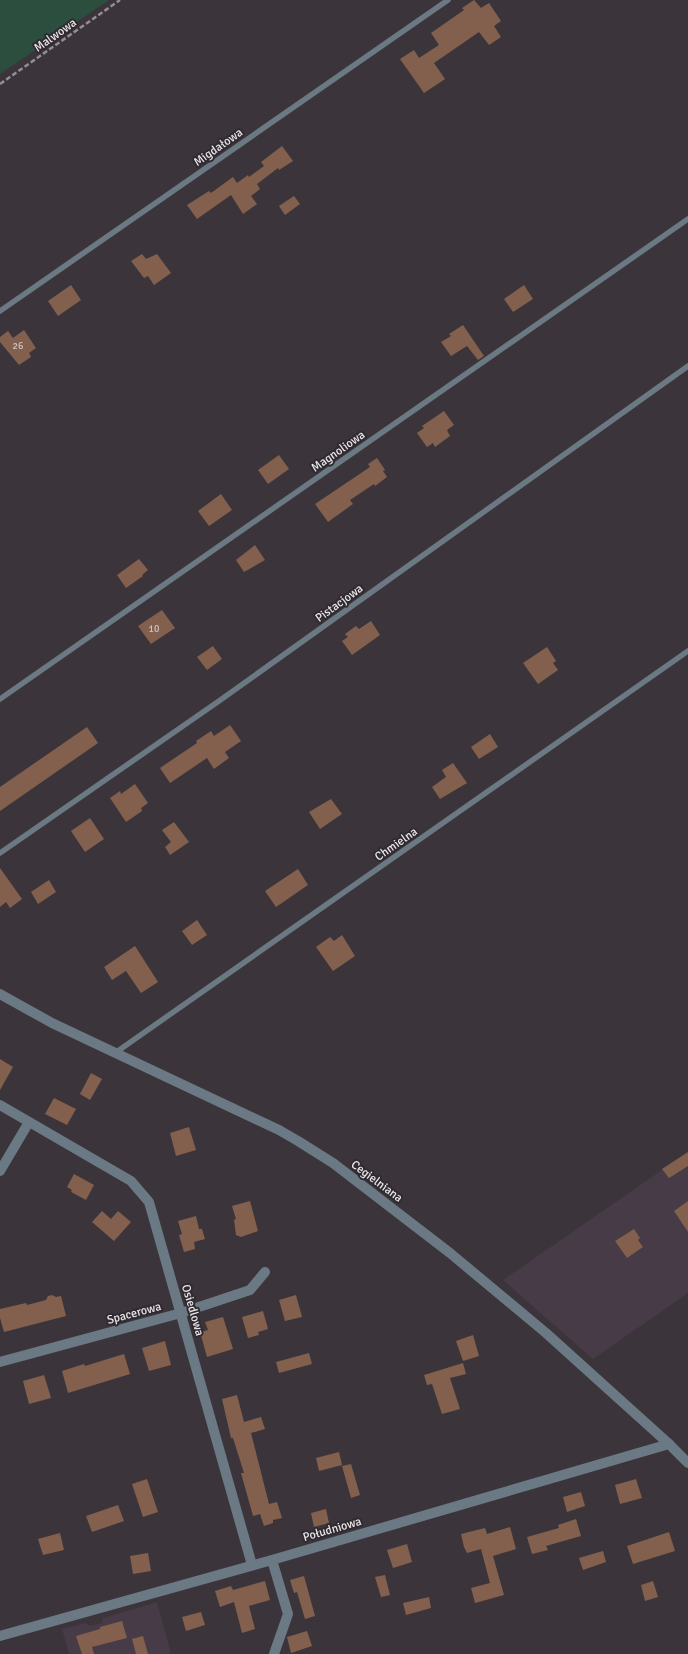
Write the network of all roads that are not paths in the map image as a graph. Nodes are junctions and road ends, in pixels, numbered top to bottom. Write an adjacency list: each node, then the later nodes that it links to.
1 (448, 0): 3 (lane, Migdałowa)
2 (688, 219): 6 (lane, Magnoliowa)
3 (0, 311)
4 (688, 366): 7 (lane, Pistacjowa)
5 (688, 651): 9 (lane, Chmielna)
6 (0, 699)
7 (0, 853)
8 (0, 994): 9 (street, Cegielniana)
9 (115, 1053): 16 (street, Cegielniana)
10 (0, 1106): 11 (street, Osiedlowa)
11 (29, 1122): 12 (street); 14 (street, Osiedlowa)
12 (0, 1171)
13 (266, 1272): 14 (street, Spacerowa)
14 (180, 1313): 15 (street, Spacerowa); 19 (street, Osiedlowa)
15 (0, 1362)
16 (669, 1444): 17 (street, Cegielniana); 18 (street, Południowa)
17 (688, 1463)
18 (272, 1560): 19 (street, Południowa); 21 (street)
19 (252, 1565): 20 (street, Południowa)
20 (0, 1636)
21 (274, 1654)

